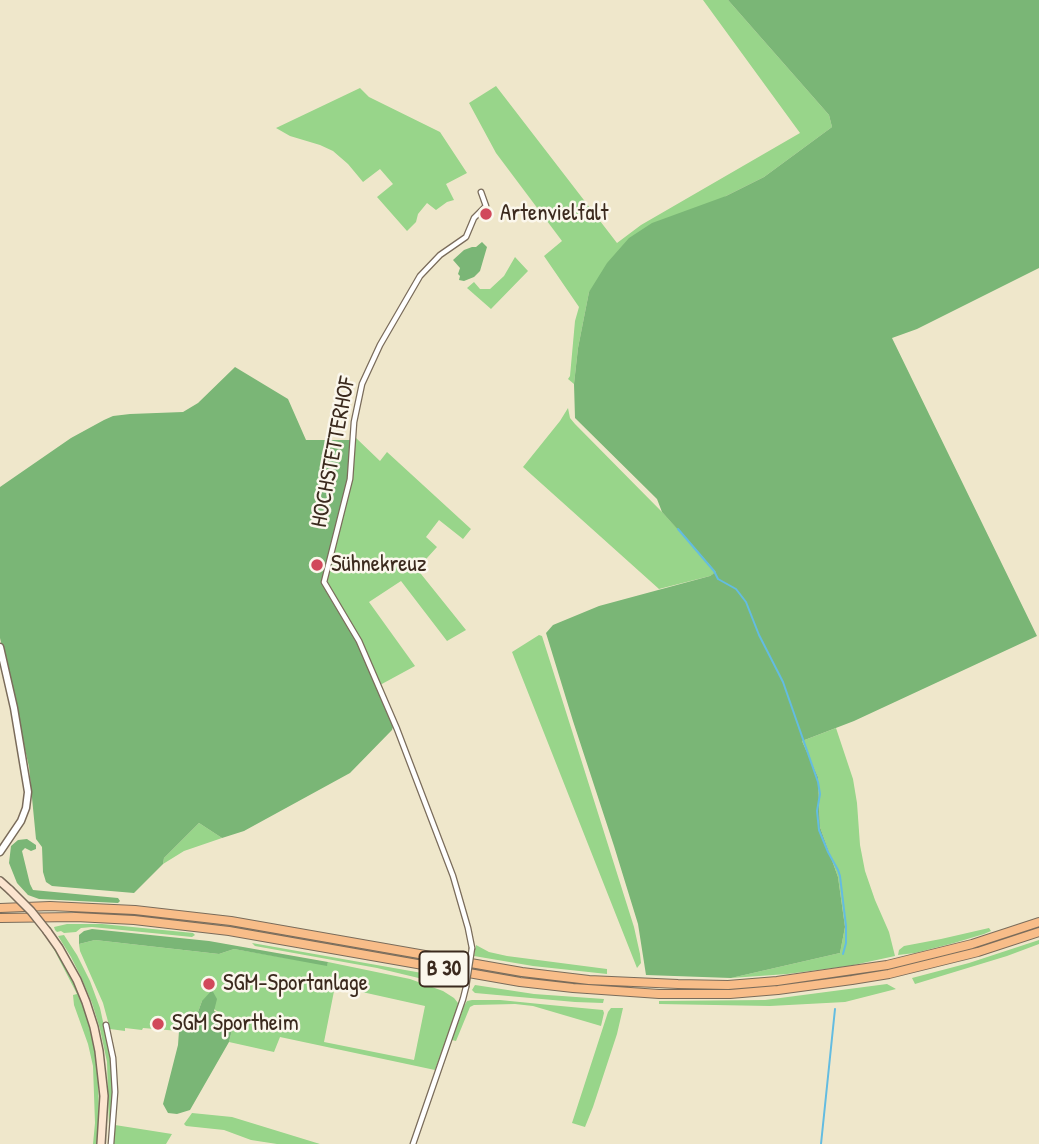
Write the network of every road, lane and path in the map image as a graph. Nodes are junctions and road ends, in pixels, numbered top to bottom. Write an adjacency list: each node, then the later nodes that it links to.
1 (481, 192): 14 (street, HOCHSTETTERHOF, bridge)
2 (0, 647): 3 (street)
3 (0, 852)
4 (0, 881): 12 (main road, bridge)
5 (0, 908): 10 (highway, B 30)
6 (0, 918): 10 (highway, B 30)
7 (1039, 922): 9 (highway, B 30)
8 (1039, 932): 9 (highway, B 30)
9 (909, 965): 10 (highway, B 30)
10 (888, 969)
11 (106, 1025): 13 (street)
12 (101, 1144)
13 (111, 1144)
14 (413, 1144)

